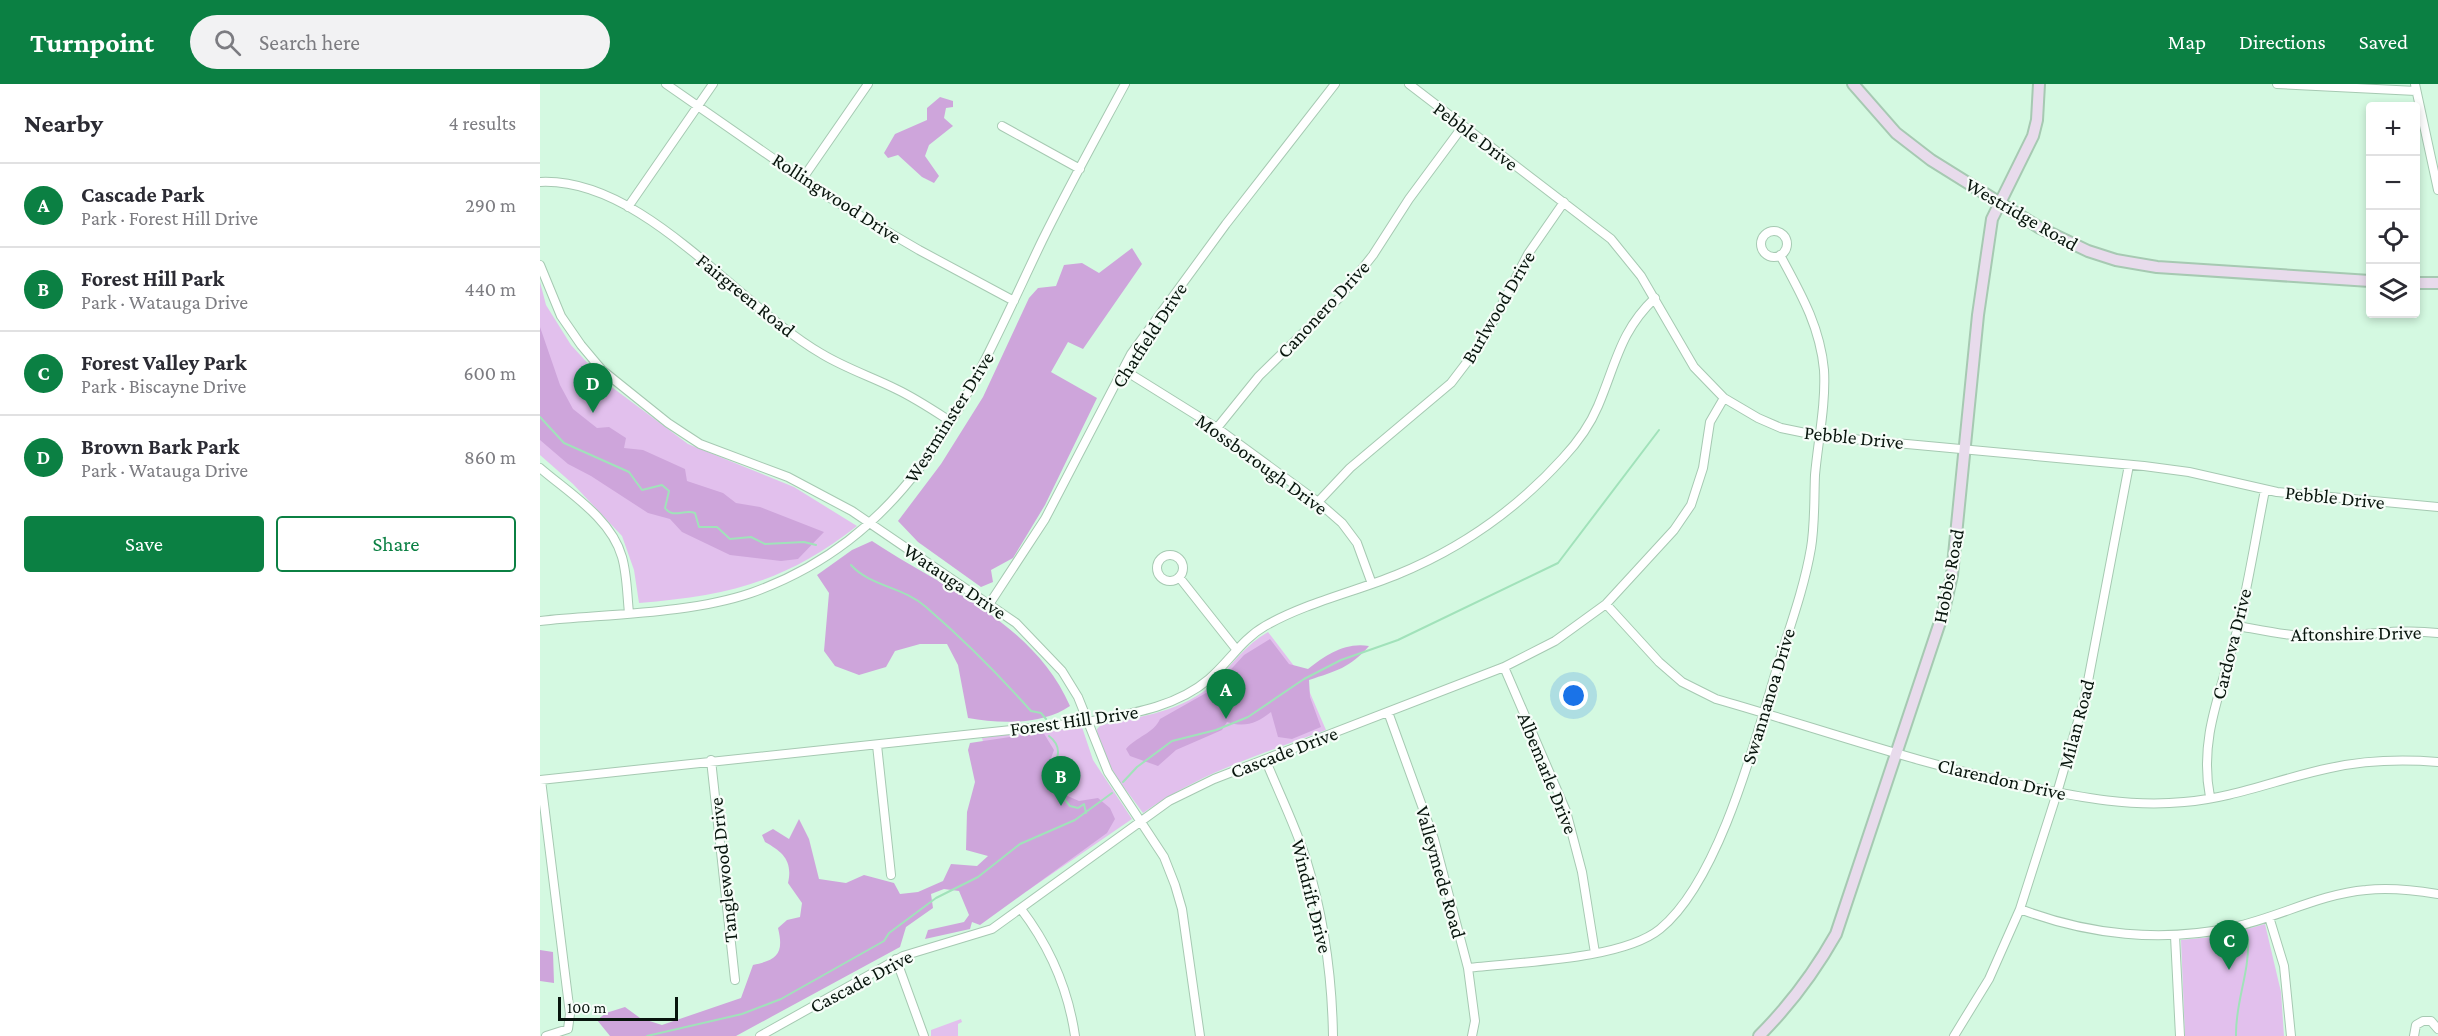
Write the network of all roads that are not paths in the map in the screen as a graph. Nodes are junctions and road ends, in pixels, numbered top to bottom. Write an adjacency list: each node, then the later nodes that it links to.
1 (666, 84): 11 (street, Rollingwood Drive)
2 (713, 84): 11 (street)
3 (868, 84): 15 (street)
4 (1125, 84): 14 (street, Westminster Drive)
5 (1335, 84): 28 (street, Chatfield Drive)
6 (1409, 84): 13 (street, Pebble Drive)
7 (1852, 84): 19 (street, Westridge Road)
8 (2039, 84): 19 (street, Hobbs Road)
9 (2277, 84): 10 (street)
10 (2416, 88): 17 (street)
11 (698, 106): 15 (street, Rollingwood Drive); 20 (street)
12 (1002, 126): 14 (street)
13 (1462, 126): 18 (street, Pebble Drive); 31 (street, Canonero Drive)
14 (1080, 169): 27 (street, Westminster Drive)
15 (803, 178): 27 (street, Rollingwood Drive)
16 (540, 182): 20 (street, Fairgreen Road)
17 (2438, 190)
18 (1564, 202): 26 (street, Pebble Drive); 37 (street, Burlwood Drive)
19 (1999, 203): 23 (street, Westridge Road); 33 (street, Hobbs Road)
20 (628, 207): 30 (street, Fairgreen Road)
21 (1780, 255): 32 (street, Swannanoa Drive)
22 (540, 265): 39 (street, Watauga Drive)
23 (2366, 281)
24 (2420, 283): 25 (street)
25 (2438, 283)
26 (1654, 298): 29 (street, Pebble Drive); 41 (street, Forest Hill Drive)
27 (1014, 301): 30 (street, Westminster Drive)
28 (1124, 370): 31 (street, Mossborough Drive); 42 (street, Chatfield Drive)
29 (1724, 398): 32 (street, Pebble Drive); 43 (street, Cascade Drive)
30 (951, 422): 39 (street, Westminster Drive)
31 (1217, 428): 37 (street, Mossborough Drive)
32 (1820, 436): 33 (street, Pebble Drive); 51 (street, Swannanoa Drive)
33 (1965, 449): 34 (street, Pebble Drive); 54 (street, Hobbs Road)
34 (2129, 465): 36 (street, Pebble Drive); 59 (street, Milan Road)
35 (542, 474): 44 (street)
36 (2265, 490): 38 (street, Pebble Drive); 46 (street, Cardova Drive)
37 (1318, 502): 41 (street, Mossborough Drive)
38 (2438, 507)
39 (871, 523): 42 (street, Watauga Drive); 44 (street, Westminster Drive)
40 (1179, 578): 48 (street)
41 (1372, 584): 48 (street, Forest Hill Drive)
42 (990, 603): 52 (street, Watauga Drive)
43 (1606, 604): 49 (street, Cascade Drive); 51 (street, Clarendon Drive)
44 (629, 612): 45 (street, Westminster Drive)
45 (540, 621)
46 (2238, 626): 47 (street, Aftonshire Drive); 60 (street, Cardova Drive)
47 (2438, 633)
48 (1236, 649): 52 (street, Forest Hill Drive)
49 (1504, 667): 50 (street, Cascade Drive); 68 (street, Albemarle Drive)
50 (1388, 712): 56 (street, Cascade Drive); 70 (street, Valleymede Road)
51 (1764, 713): 54 (street, Clarendon Drive); 68 (street, Swannanoa Drive)
52 (1086, 722): 53 (street, Forest Hill Drive); 61 (street, Watauga Drive)
53 (877, 745): 55 (street, Forest Hill Drive); 62 (street)
54 (1898, 753): 59 (street, Clarendon Drive); 80 (street, Hobbs Road)
55 (711, 760): 58 (street, Forest Hill Drive); 71 (street, Tanglewood Drive)
56 (1266, 761): 61 (street, Cascade Drive); 78 (street, Windrift Drive)
57 (2438, 762): 60 (street, Clarendon Drive)
58 (541, 780): 73 (street)
59 (2057, 793): 60 (street, Clarendon Drive); 65 (street, Milan Road)
60 (2210, 797)
61 (1141, 821): 64 (street, Cascade Drive); 77 (street, Watauga Drive)
62 (891, 875)
63 (2438, 894): 66 (street)
64 (1021, 909): 69 (street, Cascade Drive); 76 (street)
65 (2020, 909): 67 (street); 81 (street, Milan Road)
66 (2269, 916): 67 (street); 83 (street)
67 (2175, 936): 82 (street)
68 (1595, 952): 70 (street, Swannanoa Drive)
69 (896, 959): 74 (street, Cascade Drive); 75 (street)
70 (1468, 968): 79 (street, Valleymede Road)
71 (735, 980)
72 (2438, 1029): 84 (street)
73 (546, 1036)
74 (760, 1036)
75 (924, 1036)
76 (1075, 1036)
77 (1200, 1036)
78 (1333, 1036)
79 (1472, 1036)
80 (1759, 1036)
81 (1954, 1036)
82 (2180, 1036)
83 (2291, 1036)
84 (2414, 1036)

